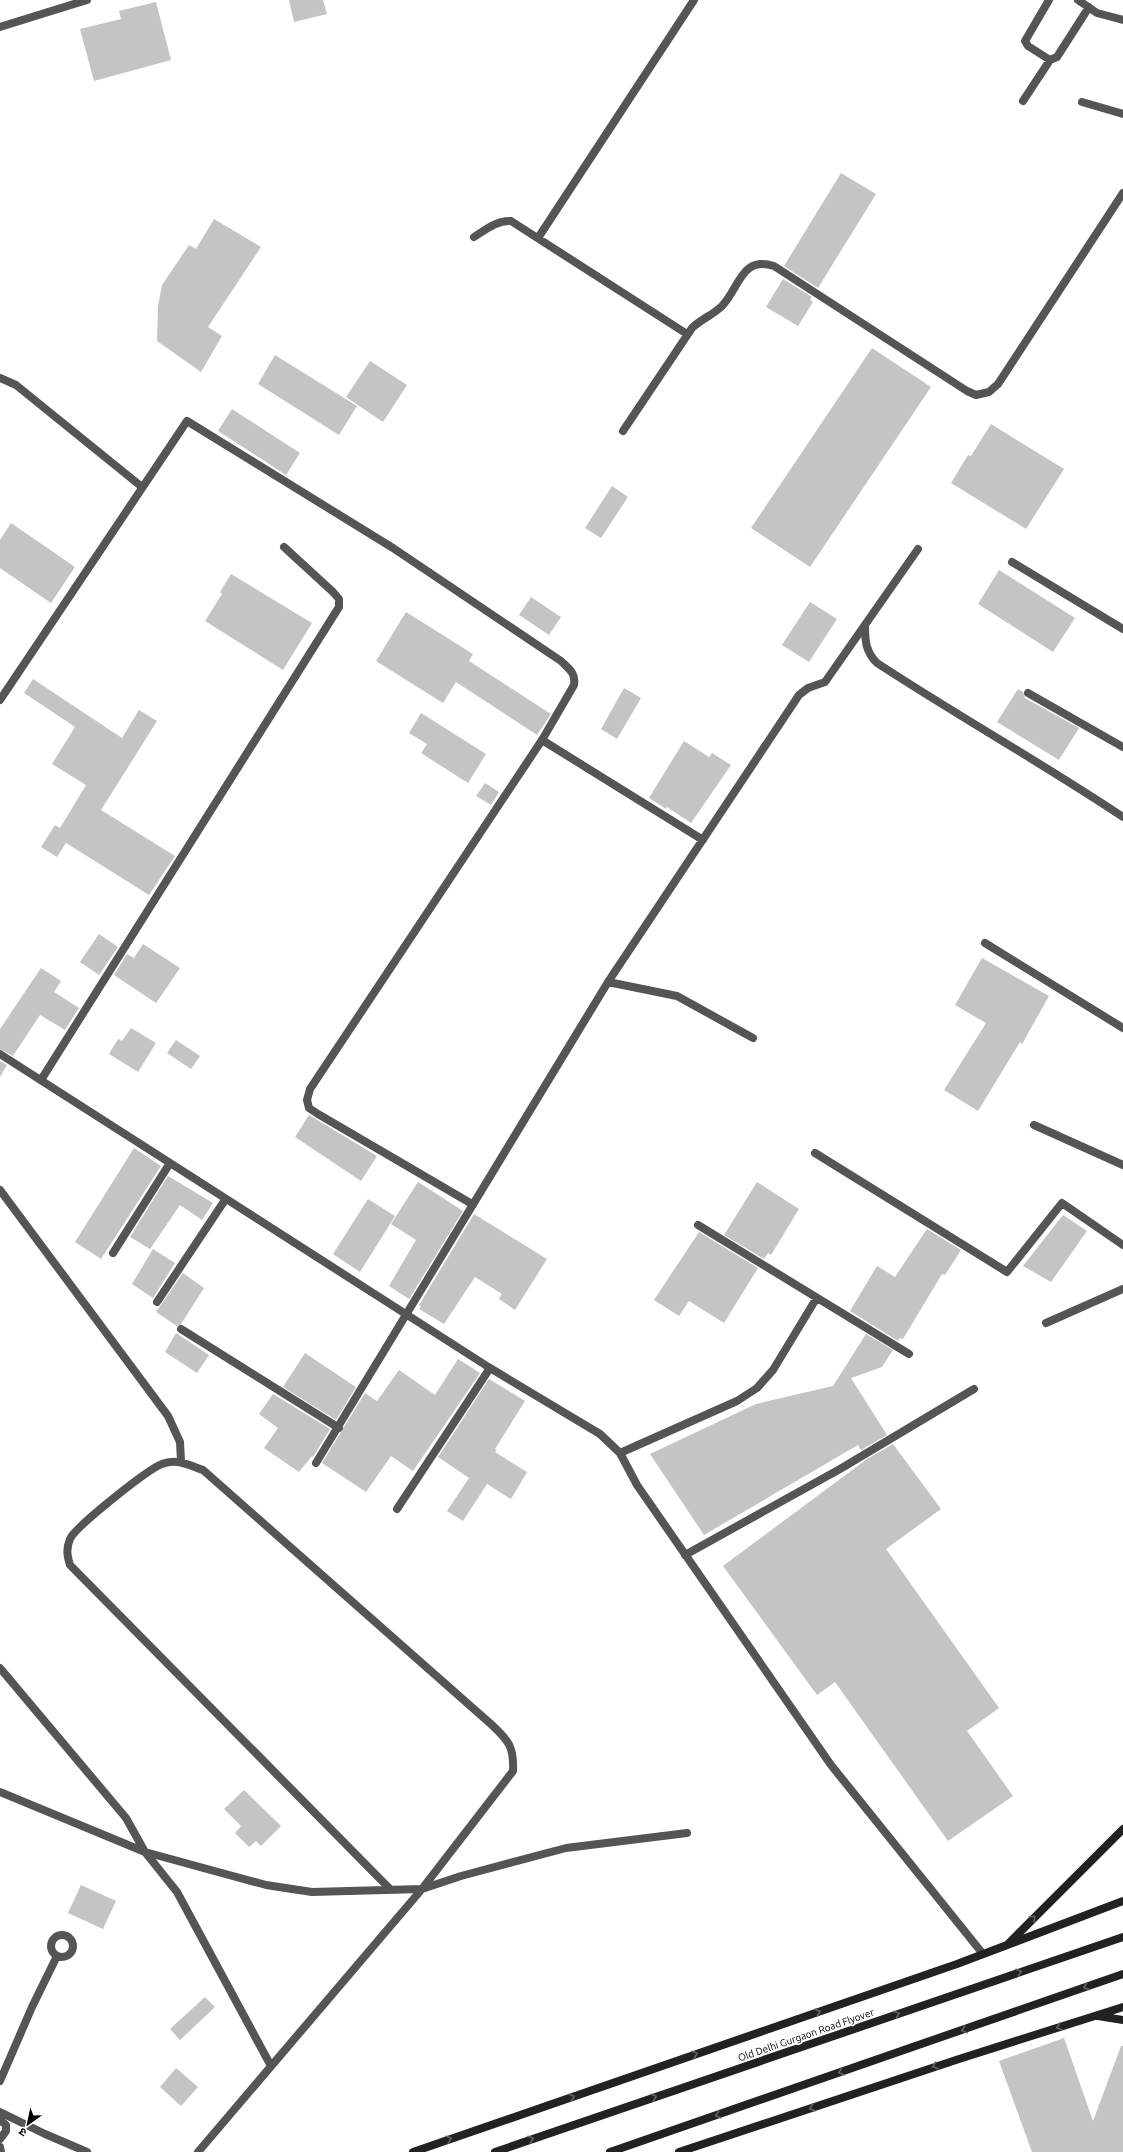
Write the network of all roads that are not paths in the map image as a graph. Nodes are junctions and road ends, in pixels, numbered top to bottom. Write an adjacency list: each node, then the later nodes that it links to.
1 (86, 0): 7 (street)
2 (694, 0): 14 (street)
3 (1048, 0): 8 (street)
4 (1078, 0): 5 (street)
5 (1089, 7): 6 (street); 8 (street)
6 (1123, 20)
7 (0, 27)
8 (1050, 60): 9 (street)
9 (1023, 101)
10 (1082, 102): 11 (street)
11 (1123, 114)
12 (1123, 192): 15 (street)
13 (474, 237): 14 (street)
14 (538, 238): 15 (street)
15 (687, 334): 17 (street)
16 (0, 378): 18 (street)
17 (623, 431)
18 (142, 487): 25 (street); 26 (street)
19 (284, 547): 35 (street)
20 (918, 549): 22 (street)
21 (1012, 562): 23 (street)
22 (865, 626): 28 (street); 29 (street)
23 (1123, 629)
24 (1028, 693): 27 (street)
25 (0, 700)
26 (542, 740): 29 (street); 42 (street)
27 (1123, 747)
28 (1123, 816)
29 (703, 840): 31 (street)
30 (985, 943): 32 (street)
31 (608, 982): 33 (street); 42 (street)
32 (1123, 1028)
33 (753, 1038)
34 (0, 1054): 35 (street)
35 (41, 1080): 38 (street)
36 (1034, 1125): 39 (street)
37 (815, 1153): 44 (street)
38 (170, 1163): 41 (street); 45 (street)
39 (1123, 1165)
40 (0, 1190): 57 (street)
41 (225, 1200): 48 (street); 49 (street)
42 (472, 1204): 49 (street)
43 (698, 1225): 47 (street)
44 (1123, 1245)
45 (113, 1253)
46 (1123, 1289): 50 (street)
47 (816, 1299): 52 (street); 56 (street)
48 (157, 1302)
49 (407, 1314): 53 (street); 55 (street)
50 (1046, 1324)
51 (181, 1329): 55 (street)
52 (909, 1354)
53 (490, 1368): 56 (street); 59 (street)
54 (974, 1389): 60 (street)
55 (339, 1428): 58 (street)
56 (620, 1453): 60 (street)
57 (180, 1461): 66 (street); 67 (street)
58 (316, 1463)
59 (397, 1509)
60 (685, 1555): 71 (street)
61 (0, 1668): 65 (street)
62 (0, 1792): 65 (street)
63 (1123, 1829): 70 (main road, one-way to 63)
64 (687, 1833): 67 (street)
65 (145, 1852): 66 (street); 77 (street)
66 (390, 1889): 67 (street)
67 (422, 1889): 77 (street)
68 (1123, 1901): 70 (main road)
69 (1123, 1937): 87 (main road, Old Delhi Gurgaon Road Flyover, one-way to 69)
70 (1006, 1946): 71 (main road)
71 (983, 1954): 86 (main road, one-way to 71)
72 (57, 1956): 78 (street)
73 (1123, 1974): 88 (main road, one-way to 88)
74 (1123, 2007): 75 (main road)
75 (1095, 2016): 76 (main road); 89 (main road, one-way to 89)
76 (1123, 2020)
77 (271, 2066): 85 (street)
78 (0, 2081)
79 (0, 2112): 84 (street)
80 (0, 2120): 81 (street)
81 (0, 2139)
82 (0, 2147): 83 (street)
83 (1, 2152)
84 (87, 2152)
85 (198, 2152)
86 (413, 2152)
87 (494, 2152)
88 (610, 2152)
89 (679, 2152)

